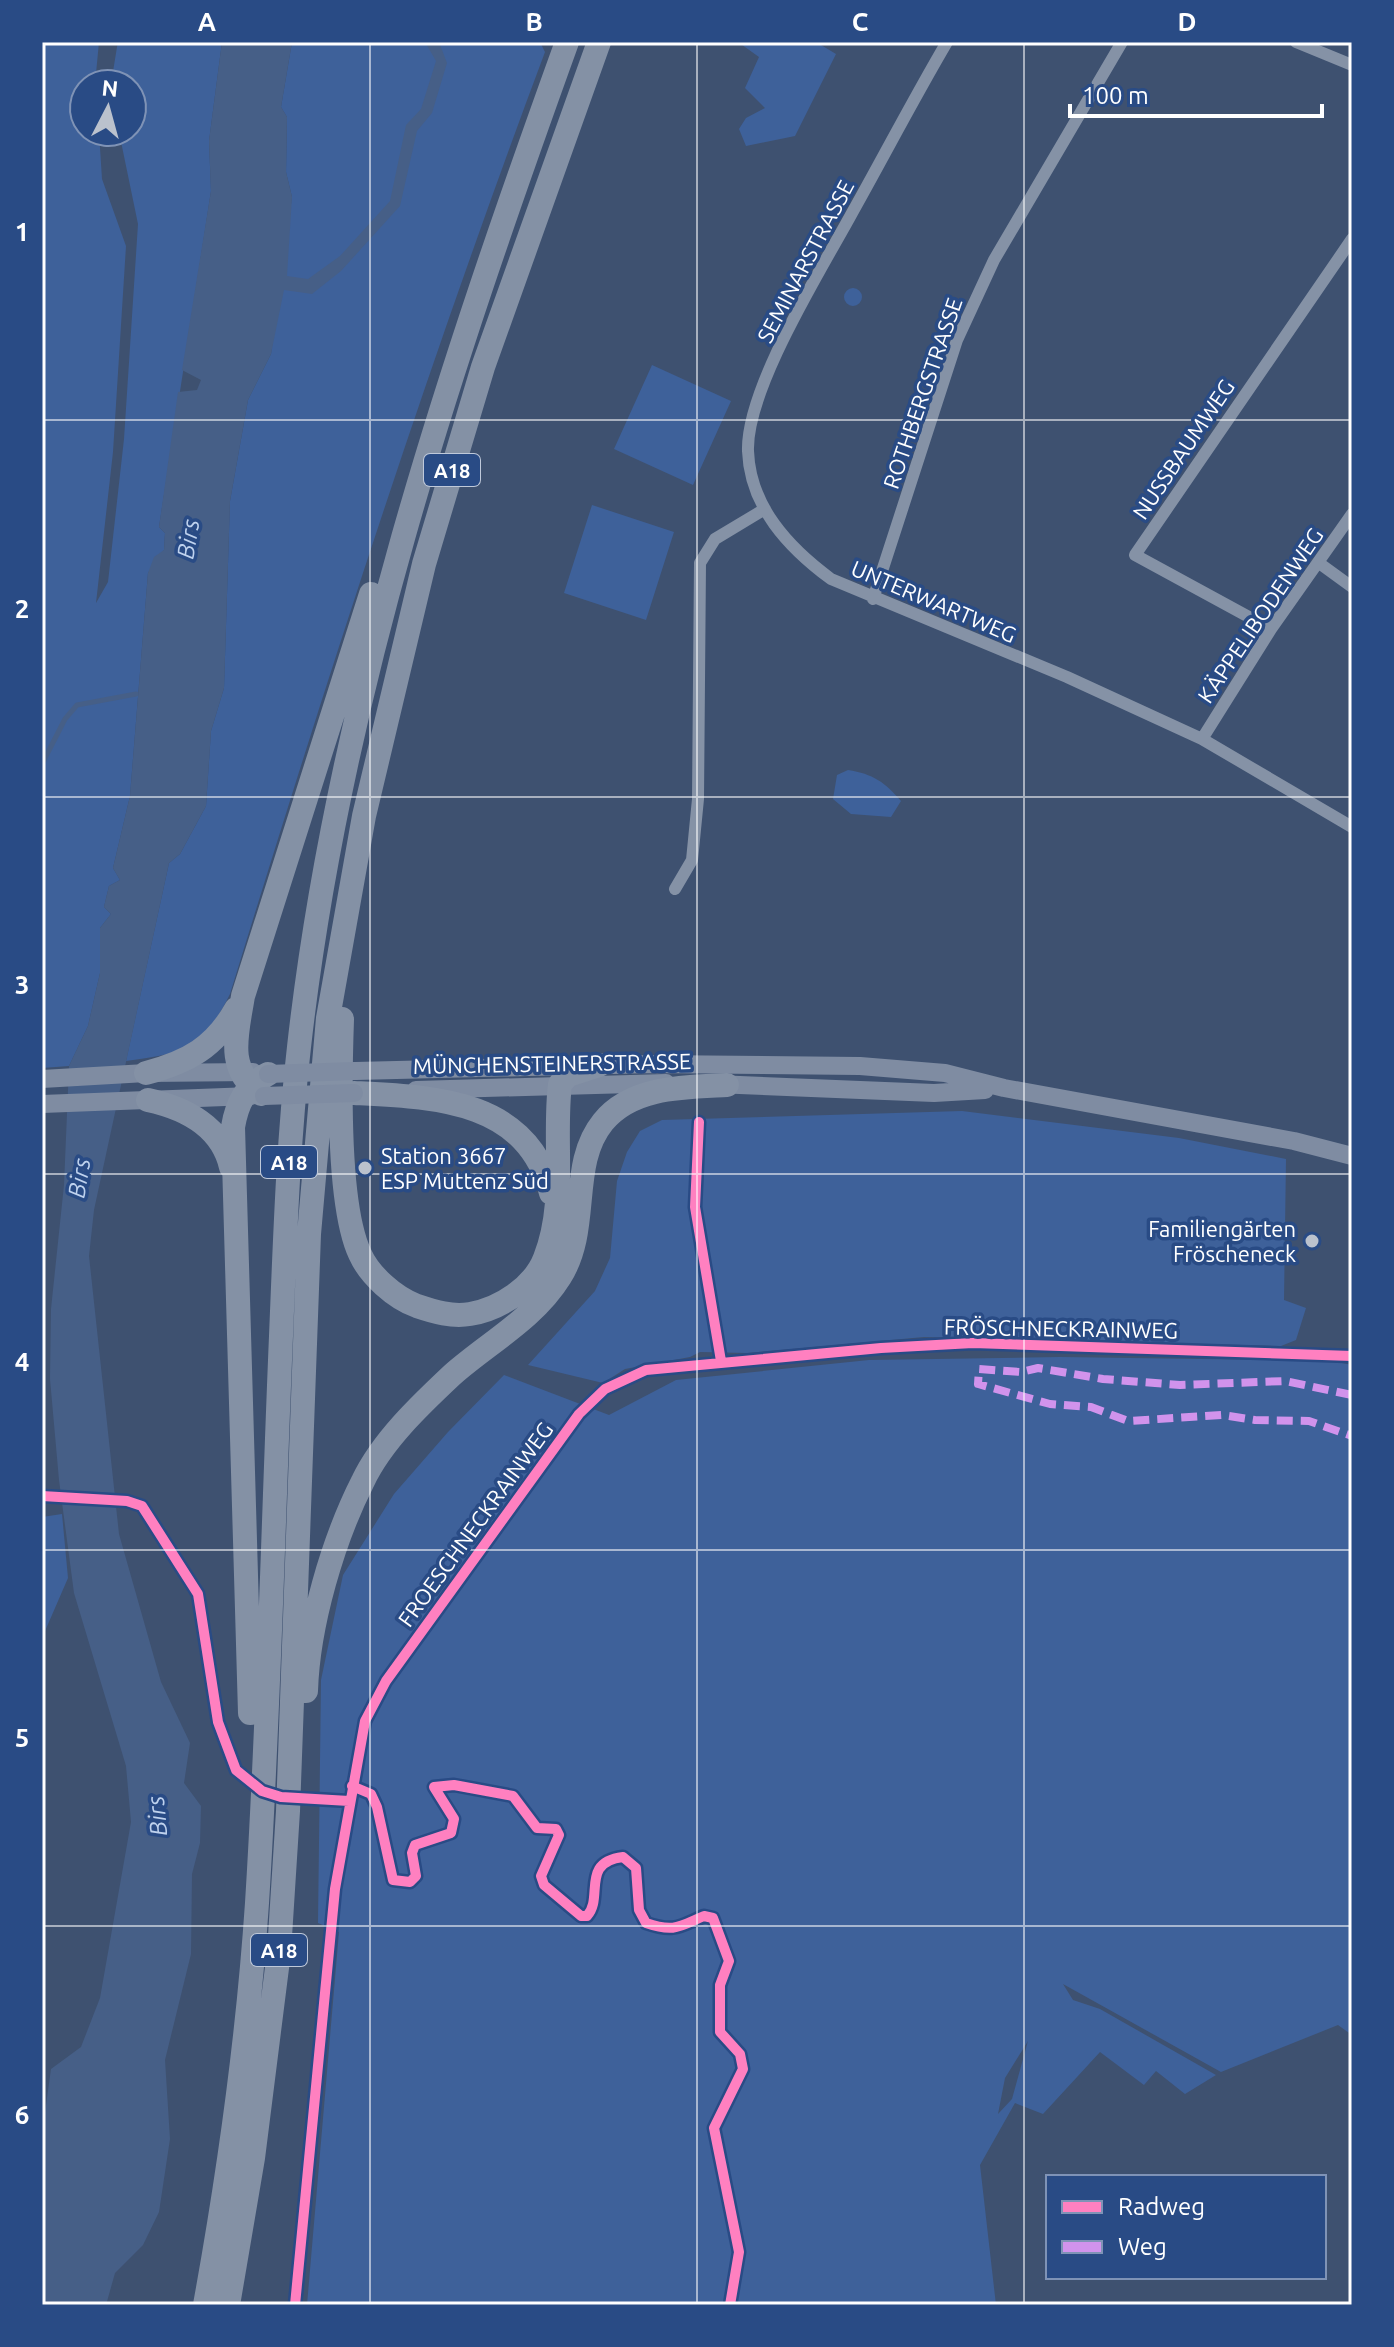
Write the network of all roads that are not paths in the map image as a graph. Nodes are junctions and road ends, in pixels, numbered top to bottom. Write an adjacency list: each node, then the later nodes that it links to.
1 (567, 42): 8 (highway, A18)
2 (599, 42): 18 (highway, A18)
3 (947, 42): 9 (street, SEMINARSTRASSE)
4 (1122, 42): 13 (street, ROTHBERGSTRASSE)
5 (1296, 42): 6 (street)
6 (1352, 65)
7 (1352, 239): 14 (street, NUSSBAUMWEG)
8 (476, 306): 19 (highway); 37 (highway, A18)
9 (765, 509): 13 (street, UNTERWARTWEG); 17 (street)
10 (1352, 514): 11 (street, KÄPPELIBODENWEG)
11 (1319, 563): 12 (street); 14 (street, KÄPPELIBODENWEG)
12 (1352, 587)
13 (873, 599): 15 (street, UNTERWARTWEG)
14 (1271, 629): 15 (street, KÄPPELIBODENWEG)
15 (1202, 739): 16 (street, UNTERWARTWEG)
16 (1352, 827)
17 (675, 889)
18 (347, 909): 35 (highway); 36 (highway, A18)
19 (243, 996): 20 (highway); 26 (highway)
20 (197, 1064): 22 (highway); 26 (main road, MÜNCHENSTEINERSTRASSE)
21 (599, 1065): 23 (highway); 28 (main road, MÜNCHENSTEINERSTRASSE)
22 (146, 1073): 24 (main road)
23 (563, 1077): 25 (main road, MÜNCHENSTEINERSTRASSE); 27 (main road, MÜNCHENSTEINERSTRASSE); 34 (highway); 35 (highway)
24 (42, 1079)
25 (354, 1082): 26 (main road, MÜNCHENSTEINERSTRASSE, bridge); 35 (highway)
26 (253, 1084): 31 (main road, MÜNCHENSTEINERSTRASSE); 33 (highway)
27 (727, 1085): 28 (main road, MÜNCHENSTEINERSTRASSE); 34 (highway)
28 (1004, 1088): 32 (main road, MÜNCHENSTEINERSTRASSE)
29 (148, 1100): 30 (main road); 31 (highway)
30 (42, 1104)
31 (194, 1108): 33 (highway)
32 (1352, 1156)
33 (234, 1178): 37 (highway)
34 (580, 1190): 36 (highway)
35 (554, 1217)
36 (288, 1811): 39 (highway, A18)
37 (243, 2040): 38 (highway, A18)
38 (205, 2305)
39 (228, 2305)

